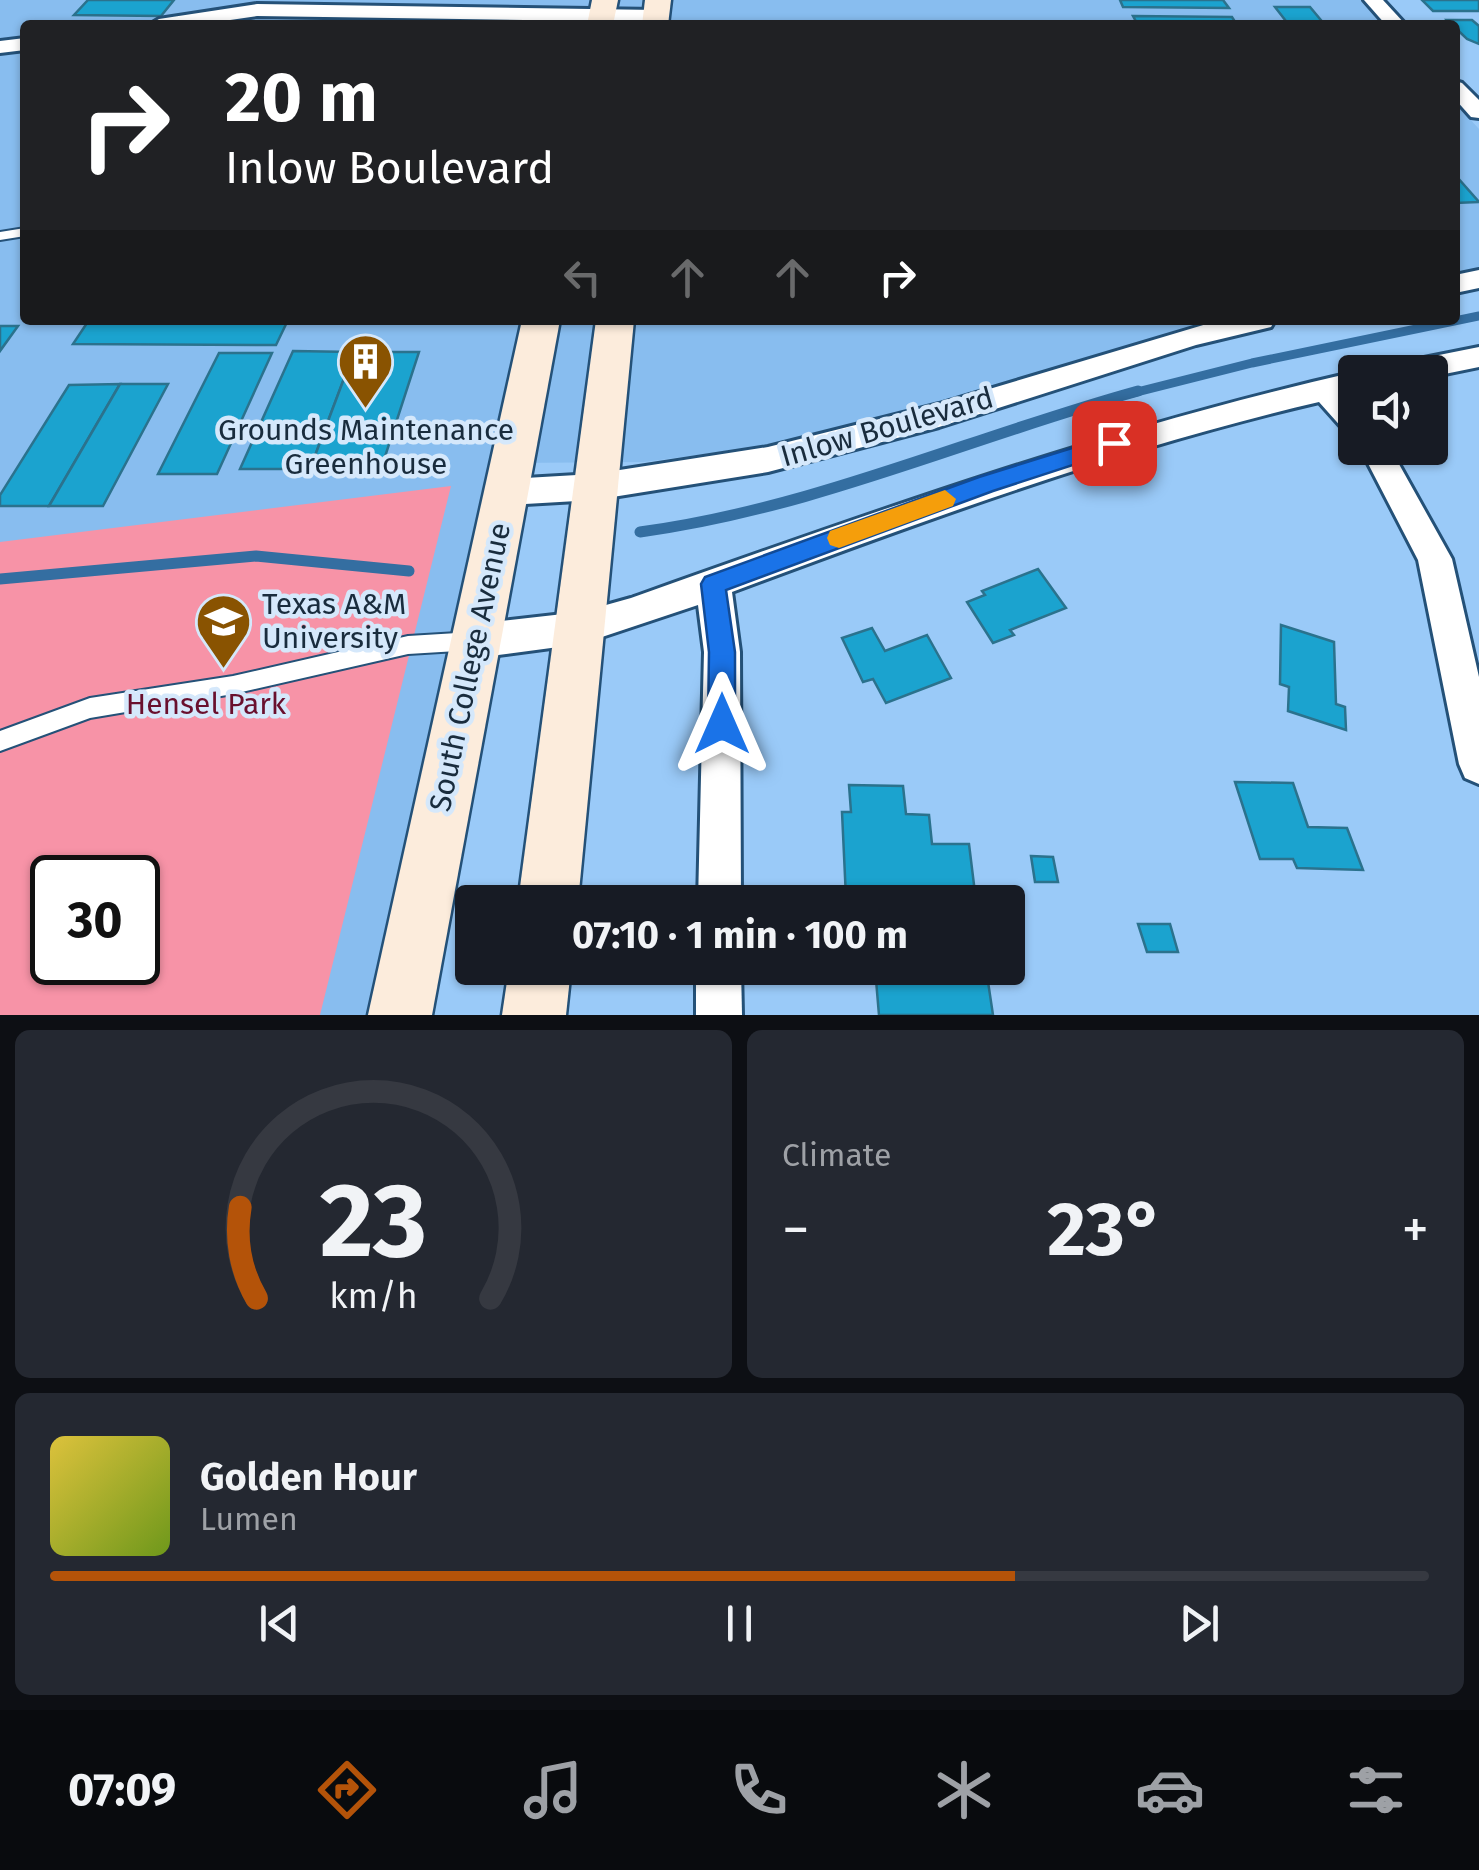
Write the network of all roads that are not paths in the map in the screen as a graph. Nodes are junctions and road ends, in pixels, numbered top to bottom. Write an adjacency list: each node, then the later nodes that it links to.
1 (1373, 0): 6 (street)
2 (260, 5): 3 (street); 5 (street)
3 (603, 14): 4 (street)
4 (656, 14)
5 (184, 20)
6 (1391, 20)
7 (1460, 92): 8 (street)
8 (1479, 112)
9 (540, 325): 17 (main road, South College Avenue)
10 (615, 325): 16 (main road)
11 (1239, 325): 16 (street, Inlow Boulevard)
12 (1479, 357): 13 (street)
13 (1448, 363)
14 (1338, 386): 18 (street)
15 (1383, 465): 22 (street)
16 (593, 490): 17 (street, Inlow Boulevard); 19 (main road)
17 (506, 492): 20 (main road, South College Avenue)
18 (713, 584): 19 (street); 24 (street)
19 (581, 628): 20 (street); 23 (main road)
20 (475, 641): 21 (lane); 27 (main road, South College Avenue)
21 (0, 741)
22 (1479, 764)
23 (550, 885)
24 (720, 885)
25 (538, 985): 28 (main road)
26 (719, 985): 29 (street)
27 (400, 1015)
28 (534, 1015)
29 (719, 1015)

